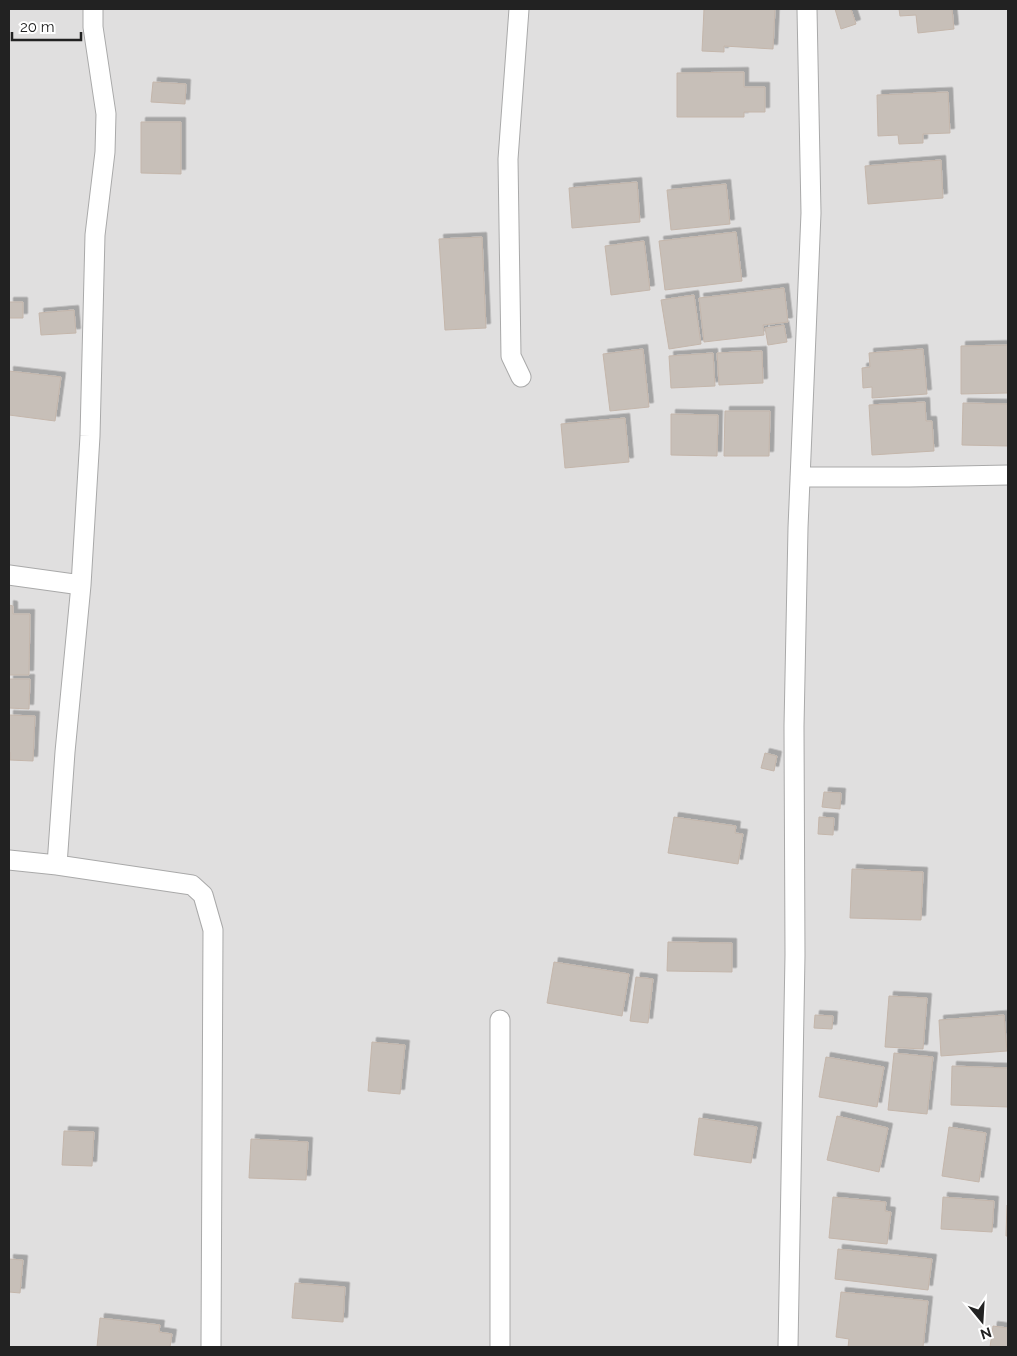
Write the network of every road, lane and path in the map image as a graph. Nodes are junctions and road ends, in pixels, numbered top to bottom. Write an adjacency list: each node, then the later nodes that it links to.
1 (93, 9): 8 (street)
2 (518, 9): 4 (street)
3 (807, 9): 6 (street)
4 (521, 377)
5 (1008, 475): 6 (street)
6 (800, 477): 14 (street)
7 (9, 575): 8 (street)
8 (81, 585): 10 (street)
9 (9, 860): 10 (street)
10 (57, 865): 12 (street)
11 (500, 1020): 13 (street)
12 (211, 1347)
13 (500, 1347)
14 (788, 1347)

